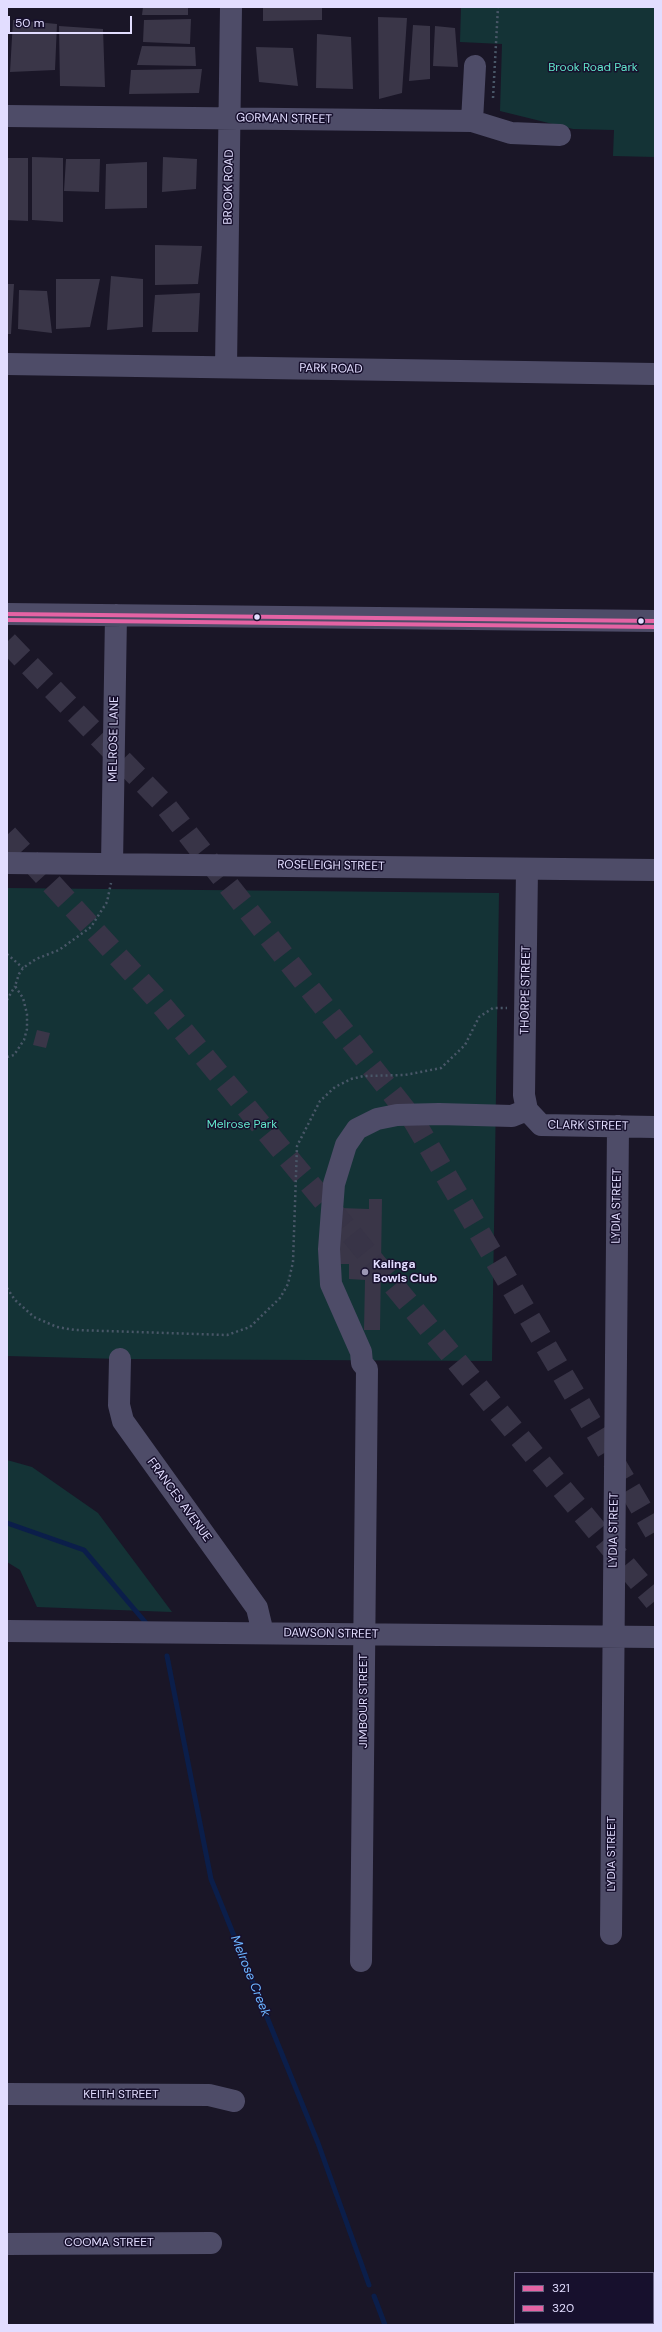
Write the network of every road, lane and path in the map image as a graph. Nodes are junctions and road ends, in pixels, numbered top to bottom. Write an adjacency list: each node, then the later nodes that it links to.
1 (231, 7): 4 (street, BROOK ROAD)
2 (475, 66): 5 (street)
3 (7, 116): 4 (street, GORMAN STREET)
4 (230, 118): 5 (street, GORMAN STREET); 8 (street, BROOK ROAD)
5 (472, 121): 6 (street, GORMAN STREET)
6 (560, 135)
7 (7, 364): 8 (street, PARK ROAD)
8 (226, 367): 9 (street, PARK ROAD)
9 (655, 374)
10 (7, 614): 11 (street)
11 (116, 615): 12 (street); 14 (street, MELROSE LANE)
12 (655, 621)
13 (7, 863): 14 (street, ROSELEIGH STREET)
14 (112, 864): 15 (street, ROSELEIGH STREET); 18 (path)
15 (527, 869): 16 (street, ROSELEIGH STREET); 21 (street, THORPE STREET)
16 (655, 870)
17 (7, 954): 18 (path)
18 (23, 968): 19 (path)
19 (15, 986): 20 (path); 22 (path)
20 (7, 1000)
21 (525, 1008): 23 (street, THORPE STREET); 26 (path)
22 (7, 1057)
23 (527, 1110): 24 (street, CLARK STREET); 30 (street, JIMBOUR STREET)
24 (618, 1126): 25 (street, CLARK STREET); 31 (street, LYDIA STREET)
25 (655, 1127)
26 (7, 1288)
27 (120, 1359): 29 (street, FRANCES AVENUE)
28 (7, 1632): 29 (street, DAWSON STREET)
29 (263, 1633): 30 (street, DAWSON STREET)
30 (364, 1634): 31 (street, DAWSON STREET); 34 (street, JIMBOUR STREET)
31 (613, 1636): 32 (street, DAWSON STREET); 33 (street, LYDIA STREET)
32 (655, 1637)
33 (611, 1934)
34 (361, 1961)
35 (7, 2094): 36 (street, KEITH STREET)
36 (234, 2101)
37 (210, 2243): 38 (street, COOMA STREET)
38 (7, 2244)

